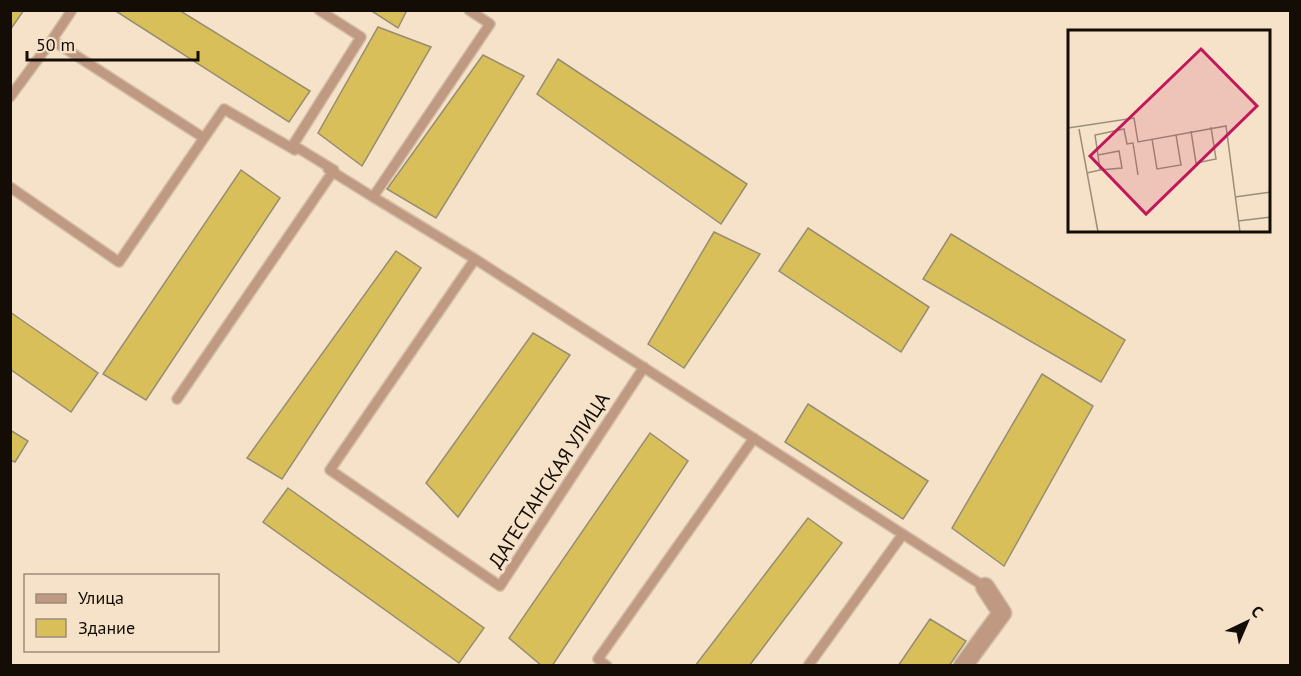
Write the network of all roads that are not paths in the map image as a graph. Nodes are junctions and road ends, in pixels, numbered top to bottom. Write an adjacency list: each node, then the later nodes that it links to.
1 (72, 10): 4 (lane)
2 (319, 10): 7 (lane)
3 (469, 10): 9 (lane)
4 (52, 40): 5 (lane); 6 (lane)
5 (10, 97)
6 (204, 138): 7 (lane); 8 (lane)
7 (332, 172): 9 (lane); 12 (lane)
8 (10, 187)
9 (373, 197): 10 (lane)
10 (475, 259): 11 (lane); 11 (lane, ДАГЕСТАНСКАЯ УЛИЦА)
11 (644, 368): 13 (lane)
12 (177, 399)
13 (754, 438): 14 (lane); 16 (lane)
14 (903, 534): 15 (lane); 17 (lane)
15 (985, 587): 18 (street)
16 (607, 666)
17 (808, 666)
18 (963, 666)

